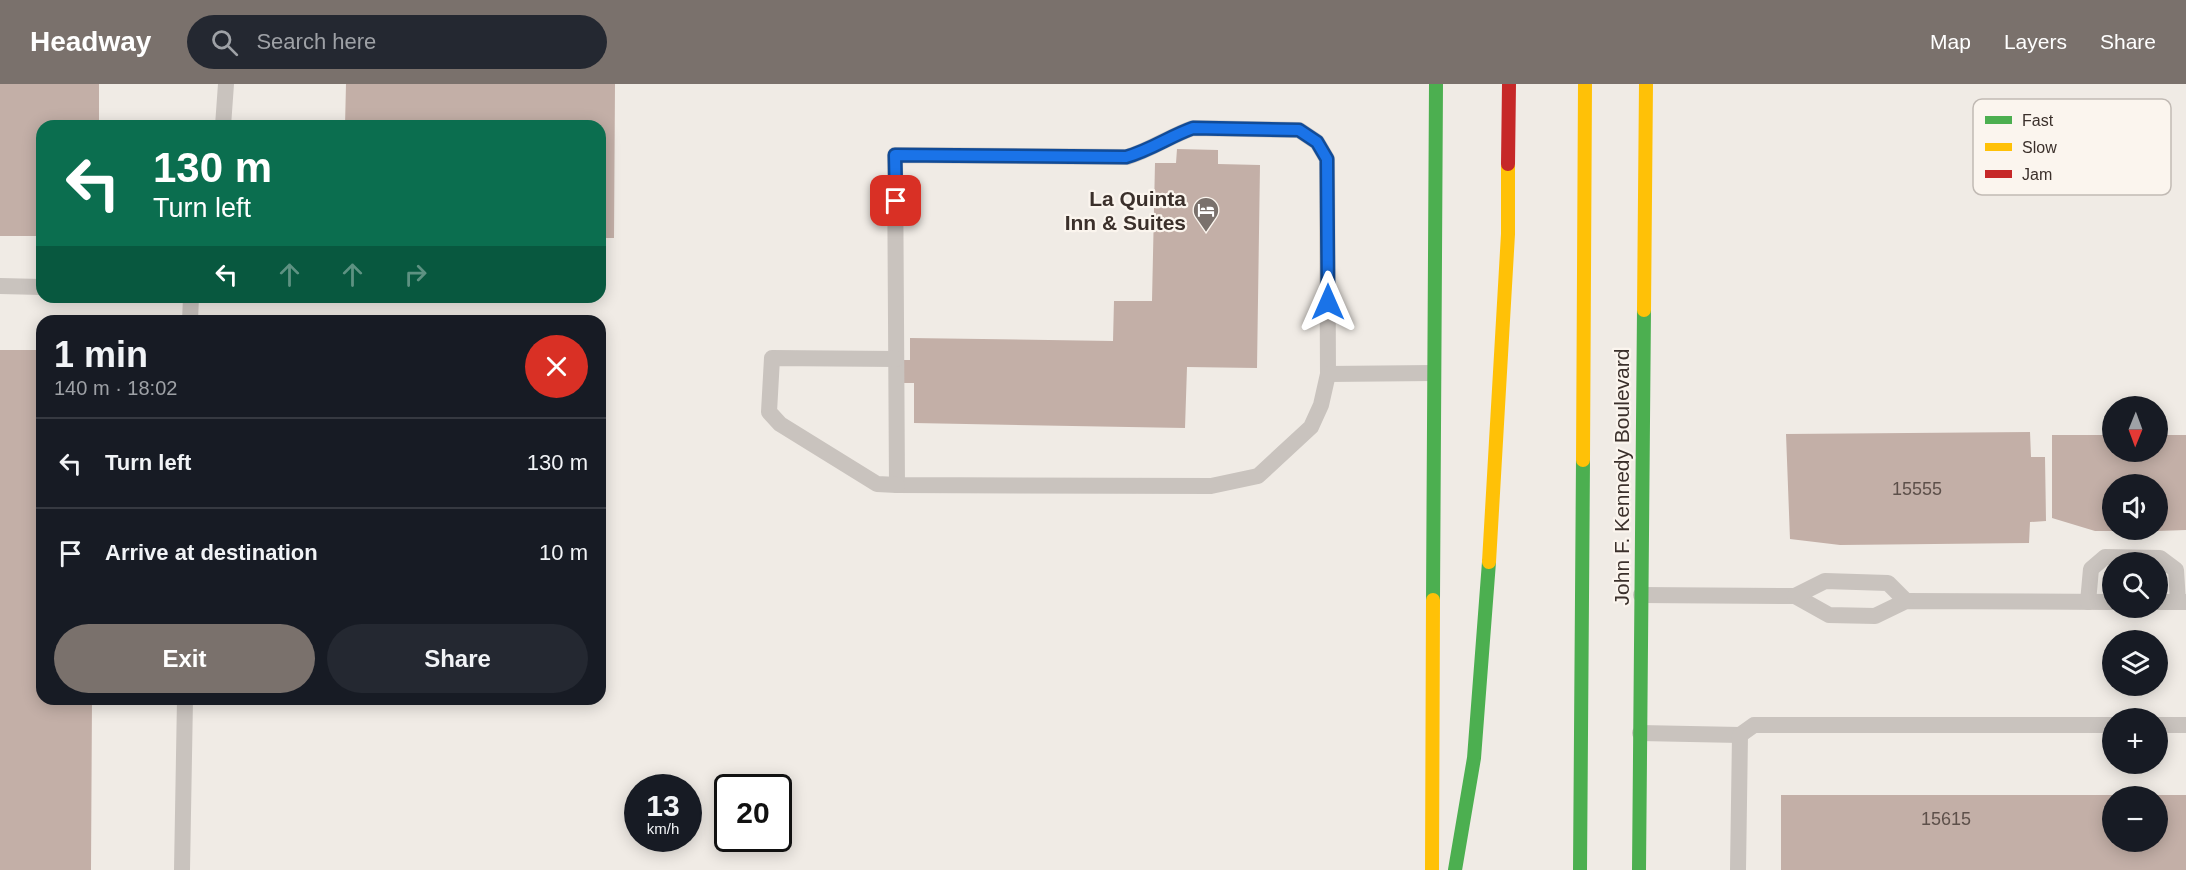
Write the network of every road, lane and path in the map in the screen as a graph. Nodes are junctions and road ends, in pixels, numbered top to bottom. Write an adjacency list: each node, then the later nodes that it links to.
1 (226, 84): 6 (lane)
2 (1436, 84): 10 (main road)
3 (1509, 84): 27 (main road)
4 (1585, 84): 28 (main road)
5 (1646, 84): 13 (main road, John F. Kennedy Boulevard)
6 (223, 120)
7 (0, 286): 8 (lane)
8 (36, 287)
9 (896, 359): 11 (lane); 12 (lane); 12 (lane)
10 (1433, 373): 11 (lane); 26 (main road)
11 (1328, 374): 12 (lane)
12 (897, 485)
13 (1641, 595): 14 (lane); 23 (main road, John F. Kennedy Boulevard)
14 (1795, 596): 15 (lane); 15 (lane)
15 (1906, 602): 16 (lane)
16 (2088, 602): 17 (lane); 18 (lane)
17 (2102, 602)
18 (2182, 602)
19 (185, 705): 25 (lane)
20 (2186, 724): 22 (lane)
21 (2102, 725): 24 (lane)
22 (2168, 725)
23 (1640, 733): 24 (lane); 29 (main road, John F. Kennedy Boulevard)
24 (1740, 735): 30 (lane)
25 (182, 870)
26 (1432, 870)
27 (1455, 870)
28 (1580, 870)
29 (1639, 870)
30 (1738, 870)

